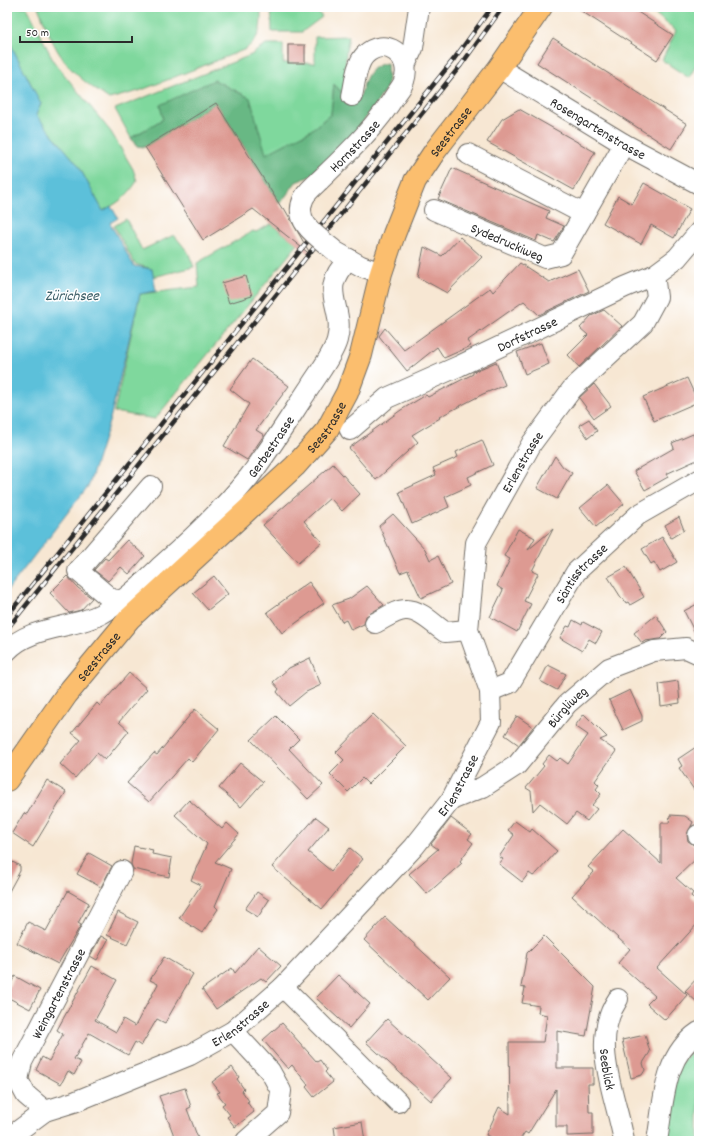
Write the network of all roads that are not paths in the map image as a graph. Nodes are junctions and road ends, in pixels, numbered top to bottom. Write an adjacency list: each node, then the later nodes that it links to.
1 (419, 7): 3 (street, Hornstrasse)
2 (541, 7): 4 (main road, Seestrasse)
3 (406, 63): 5 (street); 12 (street, Hornstrasse, bridge)
4 (500, 68): 6 (street, Rosengartenstrasse); 13 (main road, Seestrasse)
5 (352, 96)
6 (624, 144): 8 (street, Rosengartenstrasse); 10 (street, Sydedruckiweg)
7 (468, 154): 10 (street)
8 (699, 184)
9 (434, 210): 10 (street, Sydedruckiweg)
10 (584, 214)
11 (699, 232): 14 (street, Dorfstrasse)
12 (342, 255): 13 (street, Hornstrasse); 18 (street, Gerbestrasse)
13 (382, 273): 24 (main road, Seestrasse)
14 (654, 275): 15 (street, Dorfstrasse); 20 (street, Erlenstrasse)
15 (350, 430)
16 (699, 480): 23 (street, Säntisstrasse)
17 (151, 486): 18 (street)
18 (124, 600): 21 (street, Gerbestrasse)
19 (375, 623): 20 (street)
20 (468, 630): 23 (street, Erlenstrasse)
21 (7, 651)
22 (699, 654): 25 (street, Bürgliweg)
23 (490, 691): 25 (street, Erlenstrasse)
24 (7, 780)
25 (451, 800): 27 (street, Erlenstrasse)
26 (122, 871): 32 (street, Weingartenstrasse)
27 (283, 987): 29 (street, Erlenstrasse); 31 (street)
28 (618, 999): 35 (street, Seeblick)
29 (233, 1031): 32 (street, Erlenstrasse); 34 (street)
30 (699, 1032): 36 (street)
31 (398, 1102)
32 (45, 1111): 33 (street, Erlenstrasse)
33 (10, 1141)
34 (246, 1141)
35 (624, 1141)
36 (657, 1141)

